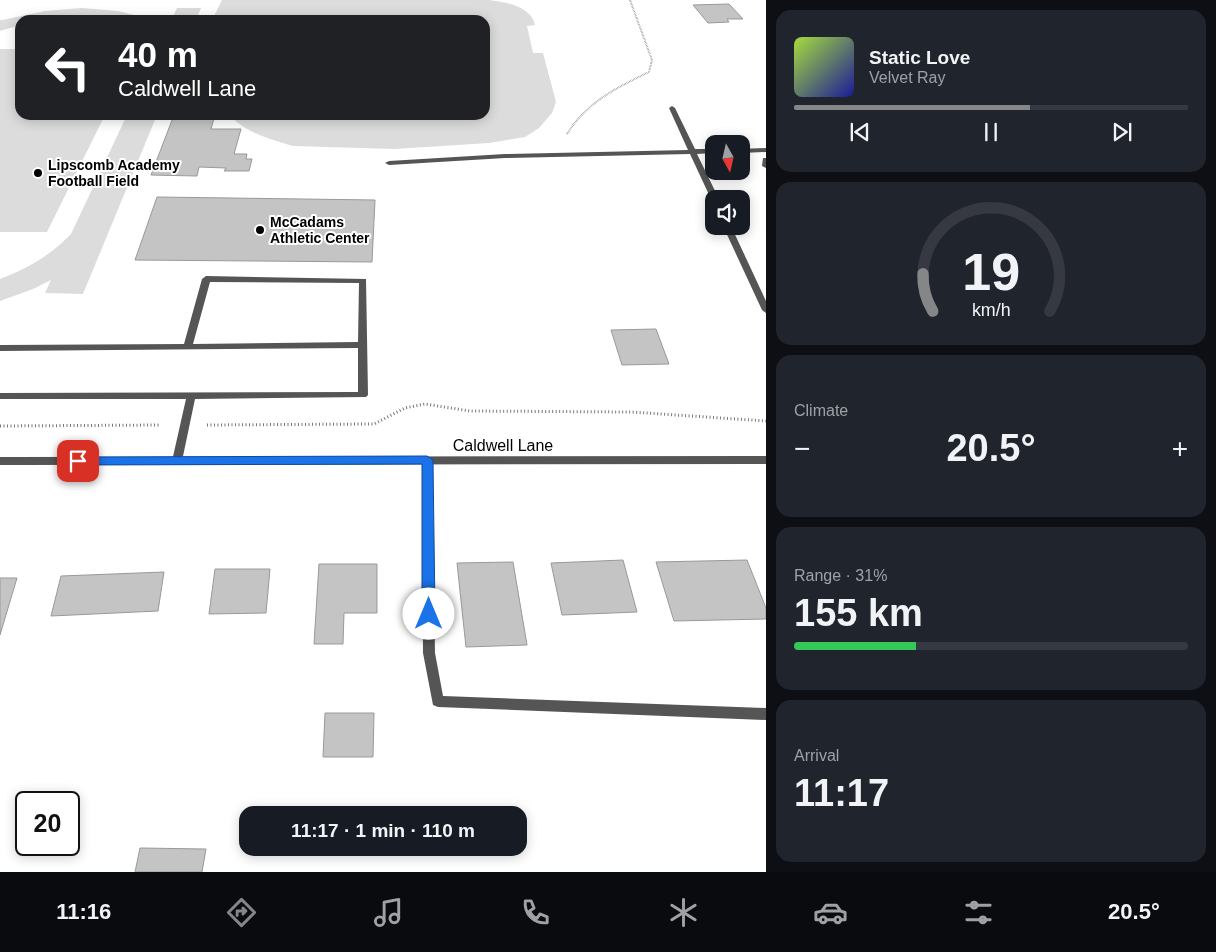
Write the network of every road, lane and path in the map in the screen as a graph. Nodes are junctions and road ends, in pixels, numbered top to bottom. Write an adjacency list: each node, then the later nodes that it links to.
1 (630, 0): 3 (path)
2 (672, 108): 5 (street)
3 (564, 138)
4 (766, 150): 7 (street)
5 (692, 151): 6 (street); 9 (street); 11 (street)
6 (705, 151)
7 (750, 151)
8 (766, 160): 10 (street)
9 (389, 163)
10 (766, 166)
11 (710, 190)
12 (731, 235): 13 (street)
13 (766, 310)
14 (363, 345): 15 (street); 15 (street); 18 (street)
15 (188, 346): 16 (street)
16 (0, 348)
17 (0, 396): 18 (street)
18 (191, 396): 20 (street)
19 (766, 421): 20 (path)
20 (184, 425): 21 (path); 24 (street)
21 (0, 426)
22 (427, 460): 23 (street, Caldwell Lane); 24 (street, Caldwell Lane); 26 (street)
23 (766, 460)
24 (177, 461): 25 (street, Caldwell Lane)
25 (0, 462)
26 (766, 714)

